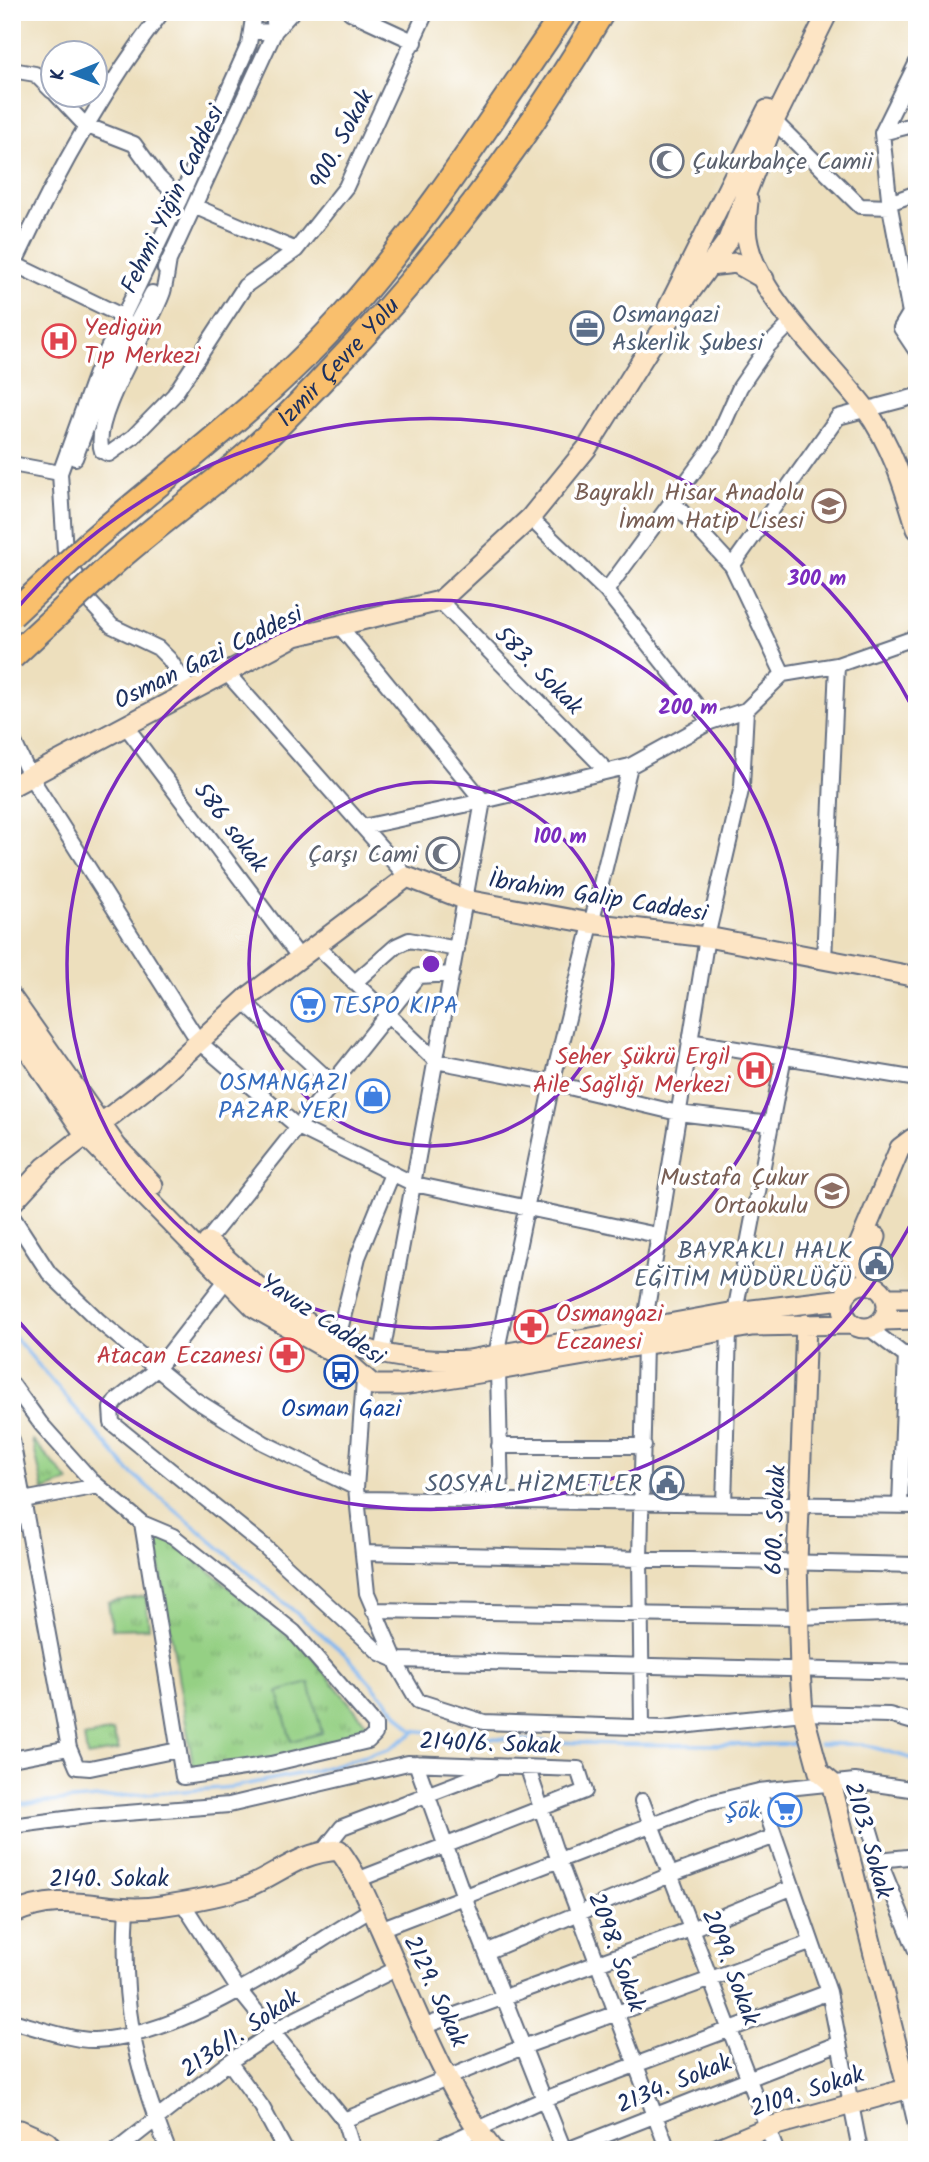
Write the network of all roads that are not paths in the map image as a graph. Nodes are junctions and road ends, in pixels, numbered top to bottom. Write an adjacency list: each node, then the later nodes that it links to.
1 (162, 12): 20 (street)
2 (254, 12): 12 (street, Fehmi Yiğin Caddesi)
3 (273, 12): 11 (street)
4 (292, 12): 11 (street)
5 (350, 12): 13 (street)
6 (426, 12): 13 (street, 900. Sokak)
7 (565, 12): 49 (highway, İzmir Çevre Yolu, bridge)
8 (602, 12): 52 (highway, İzmir Çevre Yolu, bridge)
9 (818, 12): 27 (main road)
10 (828, 12): 18 (main road, Osman Gazi Caddesi)
11 (275, 31): 12 (street); 26 (street, Fehmi Yiğin Caddesi)
12 (253, 32): 24 (street, Fehmi Yiğin Caddesi)
13 (415, 42): 29 (street, 900. Sokak)
14 (917, 62): 21 (street)
15 (12, 70): 16 (street)
16 (38, 77)
17 (69, 108): 20 (street)
18 (774, 121): 22 (main road, Osman Gazi Caddesi); 25 (street)
19 (917, 124): 21 (street)
20 (85, 125): 24 (street); 32 (street)
21 (881, 133): 25 (street)
22 (749, 186): 27 (main road, Osman Gazi Caddesi); 28 (main road)
23 (917, 194): 25 (street)
24 (180, 200): 35 (street, Fehmi Yiğin Caddesi)
25 (891, 204): 34 (street)
26 (196, 207): 29 (street); 30 (street, Fehmi Yiğin Caddesi)
27 (719, 236): 28 (main road); 31 (main road, Osman Gazi Caddesi); 33 (main road); 37 (main road, Osman Gazi Caddesi)
28 (750, 248): 33 (main road)
29 (296, 250): 30 (street, 900. Sokak)
30 (169, 260): 42 (street, Fehmi Yiğin Caddesi)
31 (709, 266): 33 (main road); 37 (main road, Osman Gazi Caddesi)
32 (13, 267): 35 (street)
33 (765, 279): 36 (main road)
34 (914, 313): 38 (street)
35 (124, 317): 42 (street, Fehmi Yiğin Caddesi)
36 (793, 321): 40 (main road); 43 (street)
37 (650, 347): 44 (main road, Osman Gazi Caddesi)
38 (917, 352)
39 (917, 396): 40 (street)
40 (866, 409): 45 (main road); 46 (street)
41 (12, 464): 42 (street)
42 (60, 473): 56 (street, Fehmi Yiğin Caddesi)
43 (672, 501): 46 (street); 47 (street)
44 (530, 518): 47 (street); 48 (main road, Osman Gazi Caddesi)
45 (917, 529)
46 (732, 566): 55 (street)
47 (606, 592): 58 (street)
48 (440, 601): 50 (main road, Osman Gazi Caddesi); 62 (street, 583. Sokak)
49 (12, 615)
50 (338, 624): 54 (main road, Osman Gazi Caddesi); 65 (street)
51 (917, 637): 53 (street)
52 (12, 657)
53 (837, 665): 55 (street); 74 (street)
54 (226, 672): 56 (main road, Osman Gazi Caddesi); 66 (street)
55 (783, 674): 57 (street)
56 (191, 692): 59 (main road, Osman Gazi Caddesi)
57 (746, 710): 58 (street); 70 (street)
58 (710, 722): 61 (street)
59 (125, 725): 63 (main road, Osman Gazi Caddesi); 73 (street, 586 sokak)
60 (12, 738): 63 (street)
61 (630, 766): 62 (street); 69 (street)
62 (606, 770): 65 (street)
63 (30, 776): 64 (main road, Osman Gazi Caddesi); 83 (street)
64 (12, 786)
65 (483, 801): 66 (street); 68 (street)
66 (363, 827): 67 (street)
67 (407, 877): 68 (main road, İbrahim Galip Caddesi); 71 (main road)
68 (466, 900): 69 (main road, İbrahim Galip Caddesi); 72 (street)
69 (590, 923): 70 (main road, İbrahim Galip Caddesi); 88 (street)
70 (707, 937): 74 (main road, İbrahim Galip Caddesi); 82 (street)
71 (316, 945): 73 (main road); 77 (street)
72 (457, 949): 75 (street); 77 (street)
73 (300, 958): 79 (main road)
74 (824, 960): 76 (main road, İbrahim Galip Caddesi)
75 (452, 974): 80 (street); 85 (street)
76 (917, 977)
77 (354, 983): 80 (street)
78 (12, 998): 92 (main road, Yavuz Caddesi)
79 (243, 1001): 83 (main road); 87 (street)
80 (388, 1012): 85 (street); 87 (street)
81 (12, 1026): 92 (main road, Yavuz Caddesi)
82 (689, 1041): 84 (street); 89 (street)
83 (199, 1042): 91 (street); 92 (main road)
84 (784, 1056): 86 (street); 90 (street)
85 (436, 1061): 88 (street); 95 (street)
86 (917, 1079)
87 (331, 1082): 91 (street)
88 (552, 1083): 89 (street); 97 (street)
89 (678, 1113): 90 (street); 99 (street)
90 (771, 1124): 107 (street)
91 (298, 1127): 94 (street); 100 (street)
92 (93, 1130): 96 (main road); 100 (main road, Yavuz Caddesi); 101 (main road, Yavuz Caddesi)
93 (915, 1136): 102 (main road); 103 (main road)
94 (392, 1174): 95 (street); 111 (street)
95 (414, 1184): 97 (street); 114 (street)
96 (12, 1203)
97 (527, 1205): 99 (street); 115 (street)
98 (12, 1216): 117 (street)
99 (657, 1235): 110 (street)
100 (206, 1241): 111 (main road, Yavuz Caddesi)
101 (227, 1279): 117 (street); 118 (main road, Yavuz Caddesi)
102 (869, 1283): 103 (main road); 104 (main road)
103 (845, 1295): 107 (main road, Yavuz Caddesi); 109 (main road)
104 (887, 1298): 105 (main road); 109 (main road)
105 (917, 1298)
106 (917, 1319): 109 (main road, Yavuz Caddesi)
107 (732, 1321): 108 (main road, Yavuz Caddesi); 110 (main road, Yavuz Caddesi); 112 (main road, Yavuz Caddesi); 130 (street)
108 (806, 1324): 109 (main road, Yavuz Caddesi); 131 (main road, 600. Sokak)
109 (868, 1324): 113 (street)
110 (658, 1325): 115 (main road, Yavuz Caddesi)
111 (338, 1338): 114 (main road, Yavuz Caddesi)
112 (645, 1344): 115 (main road, Yavuz Caddesi); 123 (street)
113 (906, 1354): 116 (street); 132 (street)
114 (387, 1356): 115 (main road, Yavuz Caddesi); 118 (main road); 120 (main road)
115 (497, 1362): 120 (main road, Yavuz Caddesi); 122 (street)
116 (917, 1365)
117 (158, 1368): 126 (street); 143 (street)
118 (364, 1379): 120 (main road, Yavuz Caddesi); 126 (street)
119 (12, 1384): 125 (street)
120 (383, 1385)
121 (12, 1440): 124 (street)
122 (499, 1446): 123 (street); 128 (street)
123 (643, 1446): 129 (street)
124 (15, 1476): 127 (street)
125 (98, 1486): 127 (street); 134 (street)
126 (357, 1493): 128 (street); 135 (street)
127 (23, 1500): 150 (street)
128 (500, 1500): 129 (street)
129 (643, 1502): 130 (street); 136 (street)
130 (724, 1504): 131 (street)
131 (799, 1504): 132 (street); 137 (main road, 600. Sokak)
132 (900, 1505): 133 (street)
133 (917, 1506)
134 (142, 1523): 151 (street); 151 (street)
135 (363, 1553): 136 (street); 139 (street)
136 (640, 1559): 137 (street); 140 (street)
137 (797, 1562): 138 (street); 142 (main road, 600. Sokak)
138 (917, 1565)
139 (373, 1610): 140 (street); 143 (street)
140 (642, 1612): 142 (street); 144 (street)
141 (917, 1613): 142 (street)
142 (797, 1617): 145 (main road, 600. Sokak)
143 (396, 1660): 144 (street); 149 (street)
144 (640, 1667): 145 (street); 149 (street)
145 (800, 1671): 146 (street); 147 (main road, 600. Sokak)
146 (917, 1672)
147 (803, 1715): 148 (street); 149 (street); 156 (main road, 2103. Sokak)
148 (917, 1723)
149 (642, 1726)
150 (69, 1748): 151 (street); 152 (street)
151 (178, 1750)
152 (12, 1759)
153 (416, 1763): 154 (street, 2140/6. Sokak); 160 (street); 164 (street, 2140/6. Sokak)
154 (500, 1767): 155 (street, 2140/6. Sokak); 160 (street, 2140. Sokak)
155 (528, 1769): 162 (street, 2098. Sokak); 162 (street, 2140/6. Sokak)
156 (825, 1777): 157 (street); 159 (street); 203 (main road, 2103. Sokak)
157 (855, 1780): 158 (street); 169 (street)
158 (917, 1790)
159 (759, 1791): 163 (street); 165 (street)
160 (427, 1794): 166 (street); 167 (street, 2140. Sokak)
161 (642, 1801): 163 (street, 2099. Sokak)
162 (542, 1808): 166 (street, 2140/6. Sokak); 170 (street, 2098. Sokak)
163 (651, 1824): 170 (street); 171 (street, 2099. Sokak)
164 (12, 1826)
165 (773, 1837): 171 (street); 173 (street)
166 (446, 1845): 172 (street, 2140/6. Sokak); 174 (street)
167 (331, 1850): 172 (main road, 2129. Sokak); 175 (main road, 2140. Sokak)
168 (917, 1856): 169 (street)
169 (878, 1860): 184 (street)
170 (559, 1861): 174 (street); 178 (street, 2098. Sokak)
171 (670, 1875): 178 (street); 181 (street, 2099. Sokak)
172 (357, 1880): 177 (main road, 2129. Sokak)
173 (790, 1888): 181 (street); 182 (street)
174 (464, 1897): 180 (street); 183 (street)
175 (182, 1902): 176 (main road, 2140. Sokak); 188 (street)
176 (127, 1908): 179 (main road, 2140. Sokak); 196 (street)
177 (372, 1909): 180 (main road, 2129. Sokak); 188 (street)
178 (579, 1913): 183 (street); 185 (street, 2098. Sokak)
179 (12, 1914)
180 (380, 1929): 186 (main road, 2129. Sokak)
181 (691, 1929): 185 (street); 187 (street, 2099. Sokak)
182 (810, 1943): 187 (street); 189 (street)
183 (486, 1952): 190 (street)
184 (917, 1953)
185 (598, 1962): 190 (street); 191 (street, 2098. Sokak)
186 (398, 1968): 193 (main road, 2129. Sokak); 195 (street, 2136/1. Sokak)
187 (710, 1979): 191 (street); 194 (street, 2099. Sokak)
188 (238, 1989): 195 (street); 196 (street)
189 (829, 1993): 194 (street); 197 (street)
190 (504, 1997): 193 (street); 198 (street)
191 (616, 2014): 198 (street); 200 (street, 2098. Sokak)
192 (12, 2021): 196 (street)
193 (425, 2026): 202 (main road, 2129. Sokak)
194 (730, 2031): 200 (street); 201 (street, 2099. Sokak)
195 (271, 2034): 199 (street, 2136/1. Sokak); 208 (street)
196 (131, 2035): 207 (street)
197 (837, 2044): 201 (street, 2134. Sokak); 205 (street)
198 (523, 2047): 202 (street); 204 (street)
199 (229, 2062): 207 (street, 2136/1. Sokak); 217 (street)
200 (635, 2064): 204 (street); 206 (street, 2098. Sokak)
201 (751, 2077): 206 (street, 2134. Sokak); 210 (street, 2099. Sokak)
202 (449, 2078): 208 (street); 211 (main road, 2129. Sokak)
203 (912, 2086): 205 (main road, 2109. Sokak); 212 (street)
204 (542, 2100): 211 (street); 221 (street)
205 (850, 2102): 210 (main road, 2109. Sokak); 225 (street)
206 (656, 2116): 221 (street, 2134. Sokak); 222 (street, 2098. Sokak)
207 (156, 2119): 215 (street, 2136/1. Sokak); 216 (street)
208 (344, 2120): 218 (street)
209 (16, 2127): 213 (main road); 214 (main road)
210 (769, 2127): 223 (main road, 2109. Sokak); 224 (street, 2099. Sokak)
211 (477, 2129): 219 (street); 220 (main road, 2129. Sokak)
212 (917, 2130)
213 (32, 2150)
214 (53, 2150)
215 (117, 2150)
216 (168, 2150)
217 (285, 2150)
218 (353, 2150)
219 (432, 2150)
220 (493, 2150)
221 (566, 2150)
222 (668, 2150)
223 (713, 2150)
224 (776, 2150)
225 (860, 2150)

